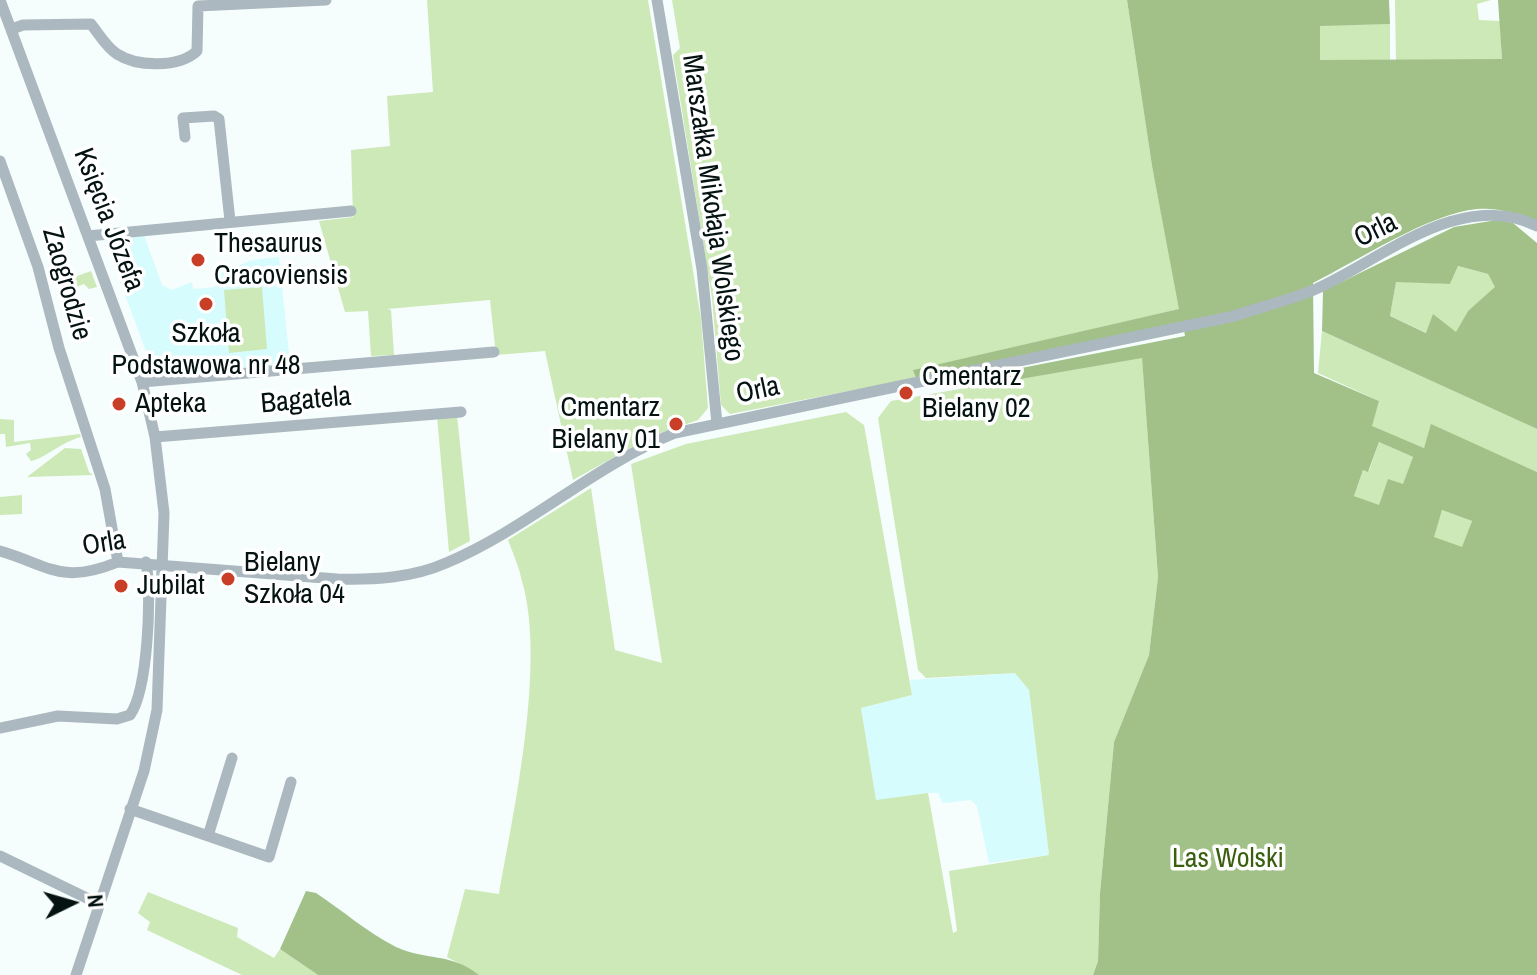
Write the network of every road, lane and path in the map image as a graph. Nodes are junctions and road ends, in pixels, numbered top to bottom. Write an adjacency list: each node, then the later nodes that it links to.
1 (0, 0): 4 (street, Księcia Józefa)
2 (326, 0): 4 (street)
3 (657, 0): 14 (street, Marszałka Mikołaja Wolskiego)
4 (12, 29): 10 (street, Księcia Józefa)
5 (185, 137): 8 (street)
6 (0, 161): 17 (street, Zaogrodzie)
7 (351, 211): 8 (street)
8 (230, 221): 10 (street)
9 (1537, 226): 14 (street, Orla)
10 (88, 236): 12 (street, Księcia Józefa)
11 (494, 352): 12 (street)
12 (142, 382): 15 (street, Księcia Józefa)
13 (461, 412): 15 (street, Bagatela)
14 (717, 424): 19 (street, Orla)
15 (155, 437): 19 (street, Księcia Józefa)
16 (0, 551): 17 (street, Orla)
17 (118, 562): 18 (street, Orla)
18 (146, 562): 19 (street, Orla); 20 (street)
19 (165, 565): 23 (street, Księcia Józefa)
20 (0, 728)
21 (232, 758): 24 (street)
22 (291, 782): 24 (street)
23 (130, 809): 24 (street); 26 (street, Księcia Józefa)
24 (208, 836)
25 (0, 856): 26 (street)
26 (99, 904): 27 (street, Księcia Józefa)
27 (76, 975)

